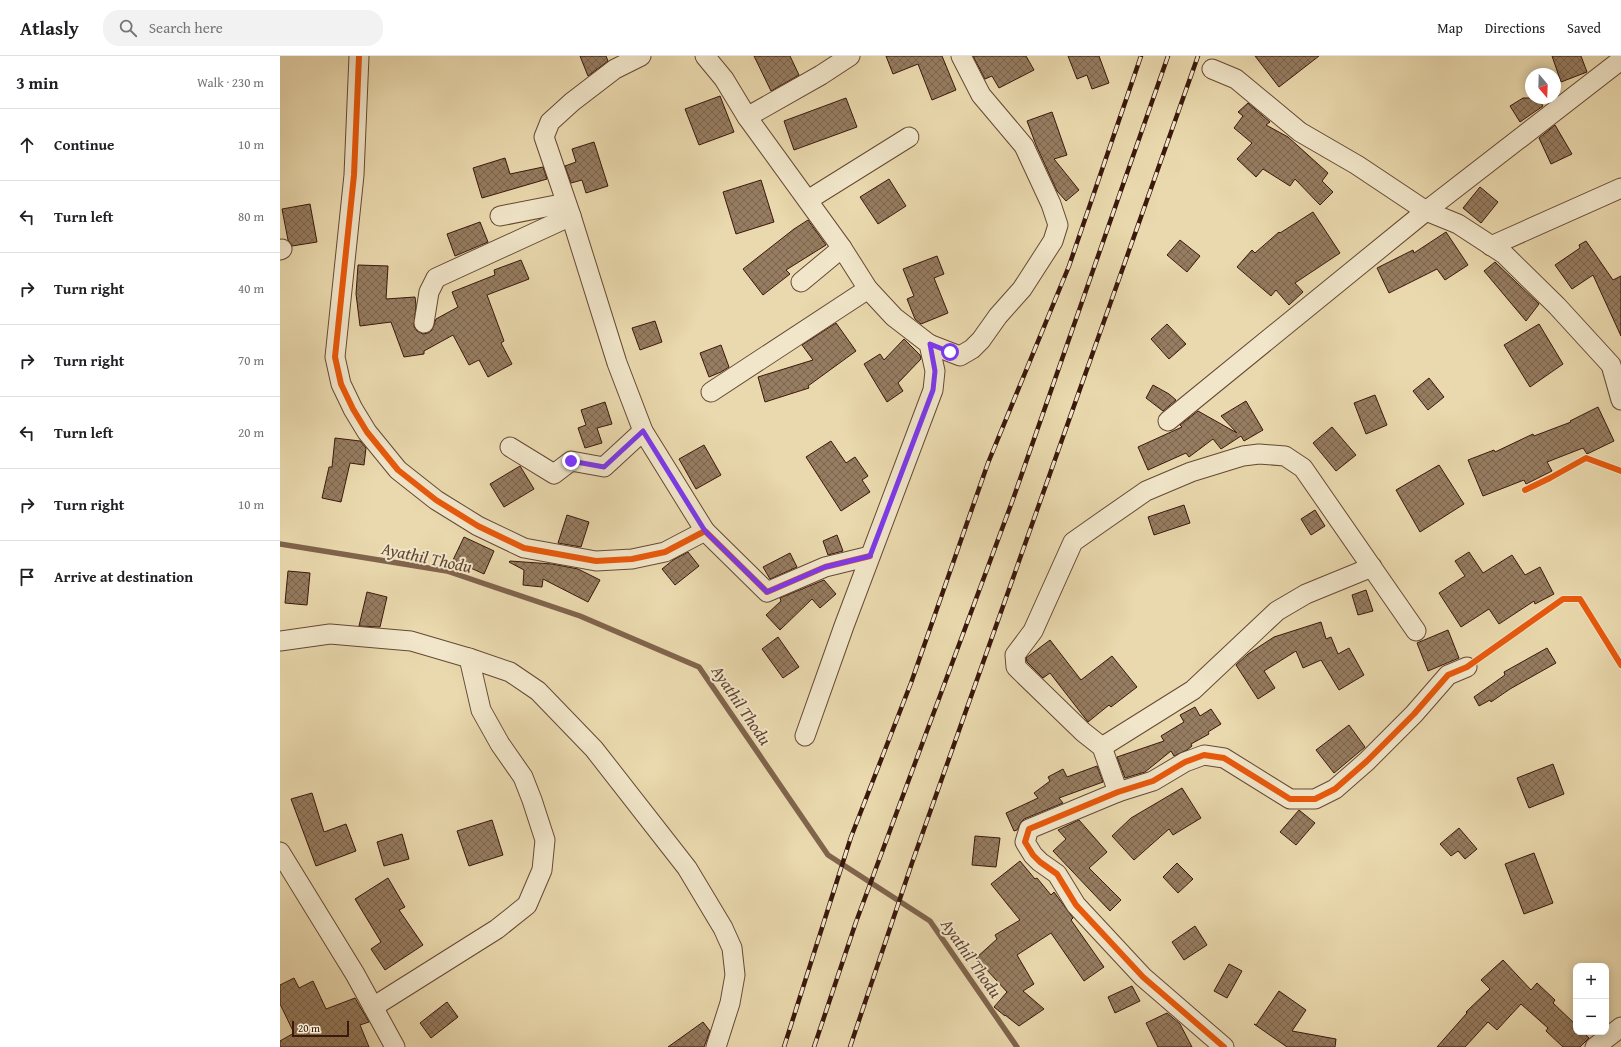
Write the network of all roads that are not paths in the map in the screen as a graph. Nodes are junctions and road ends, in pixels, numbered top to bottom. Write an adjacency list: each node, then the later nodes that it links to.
1 (359, 56): 26 (street)
2 (641, 56): 12 (street)
3 (705, 56): 8 (street)
4 (850, 56): 8 (street)
5 (961, 56): 20 (street)
6 (1621, 60): 13 (street)
7 (1212, 69): 13 (street)
8 (747, 117): 11 (street)
9 (910, 137): 11 (street)
10 (1621, 188): 15 (street)
11 (808, 200): 16 (street)
12 (569, 209): 14 (street); 19 (street); 24 (street)
13 (1426, 211): 15 (street); 23 (street)
14 (500, 216)
15 (1491, 246): 22 (street)
16 (842, 248): 17 (street); 18 (street)
17 (801, 282)
18 (868, 289): 20 (street); 21 (street)
19 (424, 323)
20 (930, 344): 27 (street)
21 (712, 392)
22 (1621, 400)
23 (1168, 421)
24 (643, 431): 25 (street); 26 (street)
25 (510, 447)
26 (705, 531): 27 (street)
27 (870, 556): 33 (street)
28 (1372, 567): 29 (street); 34 (street); 34 (street)
29 (1416, 631)
30 (280, 641): 31 (street)
31 (469, 658): 37 (street); 40 (street)
32 (1467, 667): 35 (street)
33 (805, 736)
34 (1102, 747): 35 (street)
35 (1118, 792): 41 (street)
36 (280, 852): 37 (street)
37 (373, 1007): 39 (street)
38 (1621, 1027): 42 (street)
39 (395, 1047)
40 (716, 1047)
41 (1224, 1047)
42 (1595, 1047)

